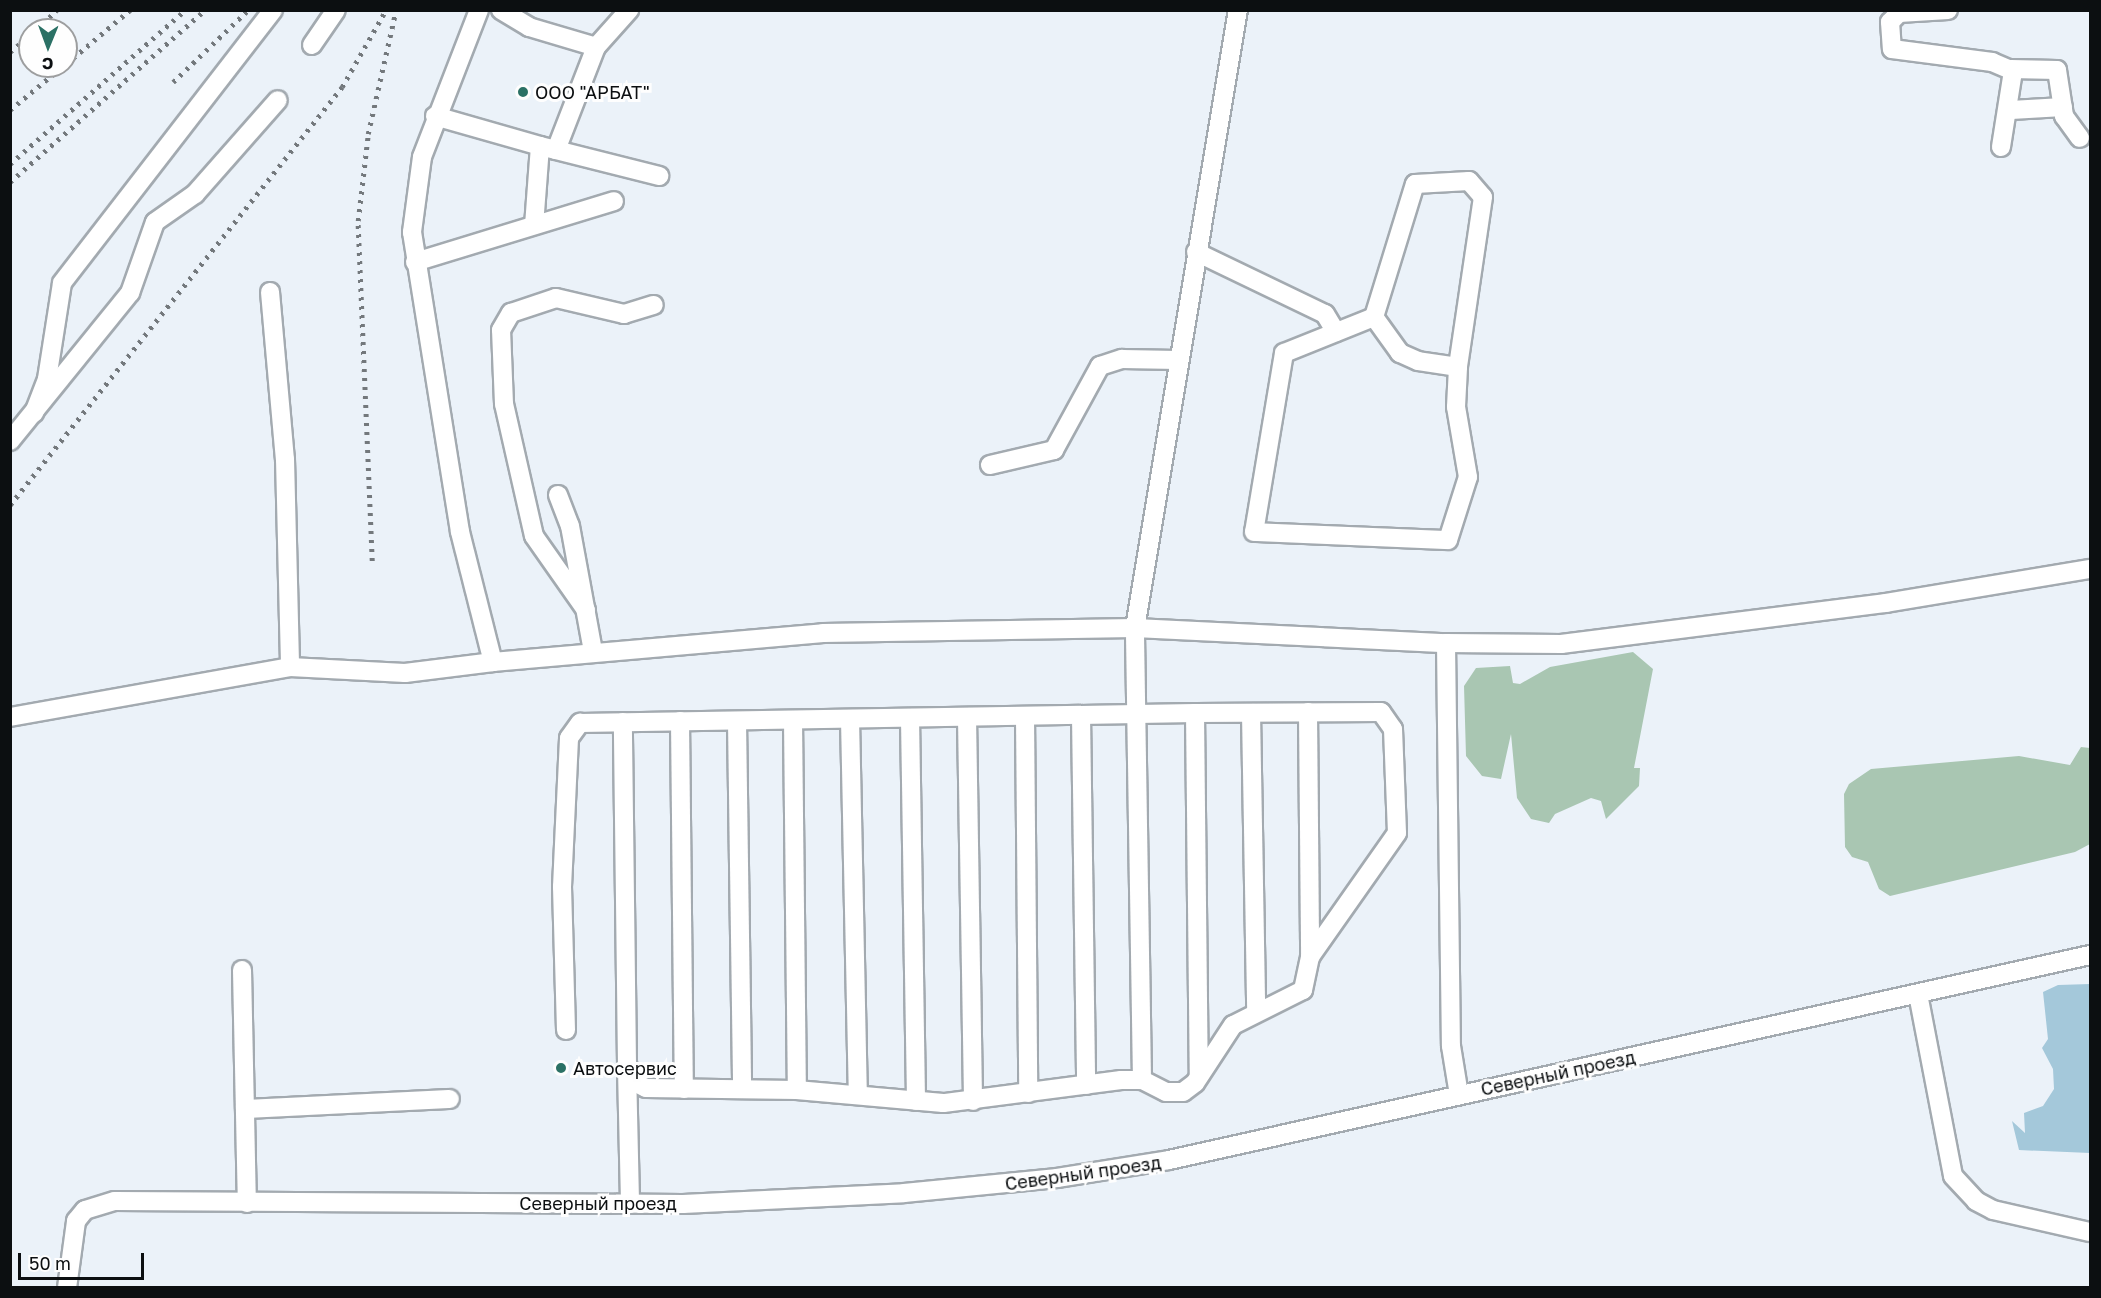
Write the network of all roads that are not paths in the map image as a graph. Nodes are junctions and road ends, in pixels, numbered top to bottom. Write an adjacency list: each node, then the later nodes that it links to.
1 (273, 10): 30 (street)
2 (336, 10): 9 (street)
3 (479, 10): 15 (street)
4 (501, 10): 10 (street)
5 (629, 10): 10 (street)
6 (1238, 10): 22 (street)
7 (1948, 10): 8 (street)
8 (1901, 12): 11 (street)
9 (312, 45)
10 (596, 47): 18 (street)
11 (2011, 69): 13 (street); 14 (street)
12 (278, 100): 30 (street)
13 (2063, 107): 14 (street); 16 (street)
14 (2011, 110): 17 (street)
15 (435, 116): 18 (street); 23 (street)
16 (2080, 138)
17 (2001, 147)
18 (548, 148): 19 (street); 21 (street)
19 (659, 176)
20 (614, 201): 21 (street)
21 (534, 225): 23 (street)
22 (1196, 252): 27 (street); 28 (street)
23 (416, 262): 39 (street)
24 (270, 292): 40 (street)
25 (654, 305): 35 (street)
26 (1374, 317): 27 (street); 29 (street); 29 (street)
27 (1336, 332): 29 (street)
28 (1178, 360): 32 (street); 36 (street)
29 (1458, 367)
30 (34, 413): 31 (street)
31 (10, 441)
32 (990, 465)
33 (558, 495): 35 (street)
34 (2091, 569): 37 (street)
35 (586, 610): 38 (street)
36 (1135, 628): 37 (street); 38 (street); 44 (street)
37 (1446, 643): 70 (street)
38 (593, 651): 39 (street)
39 (493, 662): 40 (street)
40 (290, 667): 47 (street)
41 (1308, 712): 43 (street); 56 (street); 56 (street)
42 (1195, 713): 43 (street); 44 (street); 62 (street)
43 (1251, 713): 59 (street)
44 (1136, 714): 45 (street); 63 (street)
45 (1081, 715): 46 (street); 64 (street)
46 (1025, 716): 48 (street); 68 (street)
47 (10, 717)
48 (967, 717): 49 (street); 73 (street)
49 (910, 718): 50 (street); 72 (street)
50 (850, 719): 52 (street); 69 (street)
51 (737, 720): 52 (street); 53 (street); 66 (street)
52 (793, 720): 67 (street)
53 (680, 721): 54 (street); 65 (street)
54 (623, 722): 60 (street); 61 (street)
55 (2091, 955): 58 (street, Северный проезд)
56 (1310, 957): 59 (street)
57 (243, 970): 74 (street)
58 (1918, 994): 70 (street, Северный проезд); 77 (street)
59 (1256, 1012): 62 (street)
60 (566, 1030)
61 (627, 1064): 65 (street); 76 (street)
62 (1199, 1075): 63 (street)
63 (1142, 1080): 64 (street)
64 (1086, 1085): 68 (street)
65 (684, 1089): 66 (street)
66 (742, 1089): 67 (street)
67 (797, 1090): 69 (street)
68 (1028, 1093): 73 (street)
69 (858, 1094): 72 (street)
70 (1459, 1095): 76 (street, Северный проезд)
71 (450, 1099): 74 (street)
72 (915, 1101): 73 (street)
73 (973, 1101)
74 (245, 1109): 75 (street)
75 (247, 1203): 76 (street, Северный проезд); 78 (street, Северный проезд)
76 (630, 1203)
77 (2091, 1232)
78 (67, 1287)

